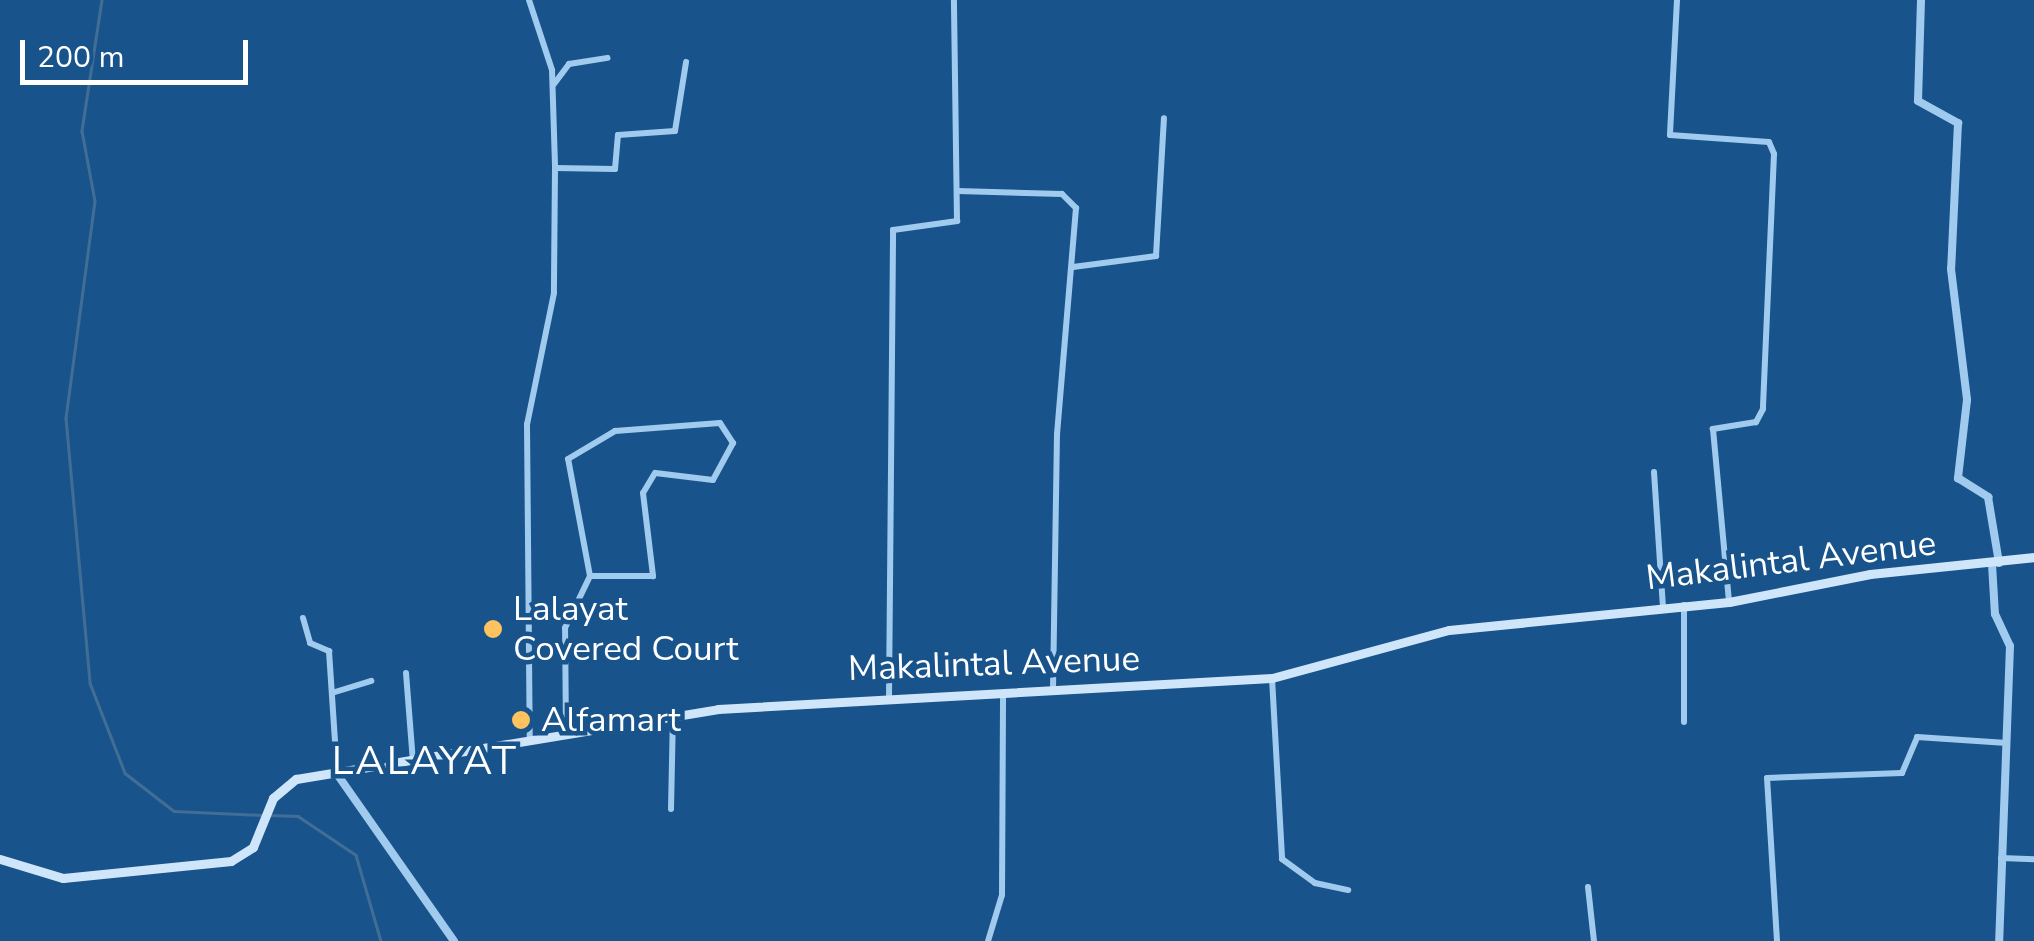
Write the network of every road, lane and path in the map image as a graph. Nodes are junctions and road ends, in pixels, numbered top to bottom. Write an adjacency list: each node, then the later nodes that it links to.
1 (529, 0): 7 (street)
2 (954, 0): 10 (street)
3 (1677, 0): 16 (street)
4 (1921, 0): 14 (street)
5 (608, 58): 7 (street)
6 (686, 62): 9 (street)
7 (554, 84): 9 (street)
8 (1164, 118): 11 (street)
9 (556, 168): 30 (street)
10 (958, 191): 11 (street); 26 (street)
11 (1073, 267): 24 (street)
12 (1654, 472): 18 (street)
13 (2034, 557): 14 (main road, Makalintal Avenue)
14 (1996, 563): 16 (main road, Makalintal Avenue); 31 (street)
15 (590, 576): 15 (street); 29 (street)
16 (1729, 602): 17 (main road, Makalintal Avenue)
17 (1684, 603): 18 (main road, Makalintal Avenue); 28 (street)
18 (1663, 606): 21 (main road, Makalintal Avenue)
19 (302, 618): 23 (street)
20 (406, 673): 32 (street)
21 (1272, 678): 24 (main road, Makalintal Avenue); 39 (street)
22 (371, 681): 23 (street)
23 (334, 692): 33 (street)
24 (1052, 693): 25 (main road, Makalintal Avenue)
25 (1003, 694): 26 (main road, Makalintal Avenue); 41 (street)
26 (889, 698): 27 (main road, Makalintal Avenue)
27 (673, 717): 29 (main road, Makalintal Avenue); 34 (street)
28 (1684, 722)
29 (566, 735): 30 (main road, Makalintal Avenue)
30 (530, 742): 32 (main road, Makalintal Avenue)
31 (2008, 743): 35 (street); 43 (street)
32 (412, 762): 33 (main road, Makalintal Avenue)
33 (337, 774): 36 (main road, Makalintal Avenue); 40 (street)
34 (671, 808)
35 (2001, 858): 37 (street); 44 (street)
36 (0, 859)
37 (2034, 859)
38 (1588, 886): 42 (street)
39 (1348, 890)
40 (454, 941)
41 (988, 941)
42 (1594, 941)
43 (1778, 941)
44 (1999, 941)

